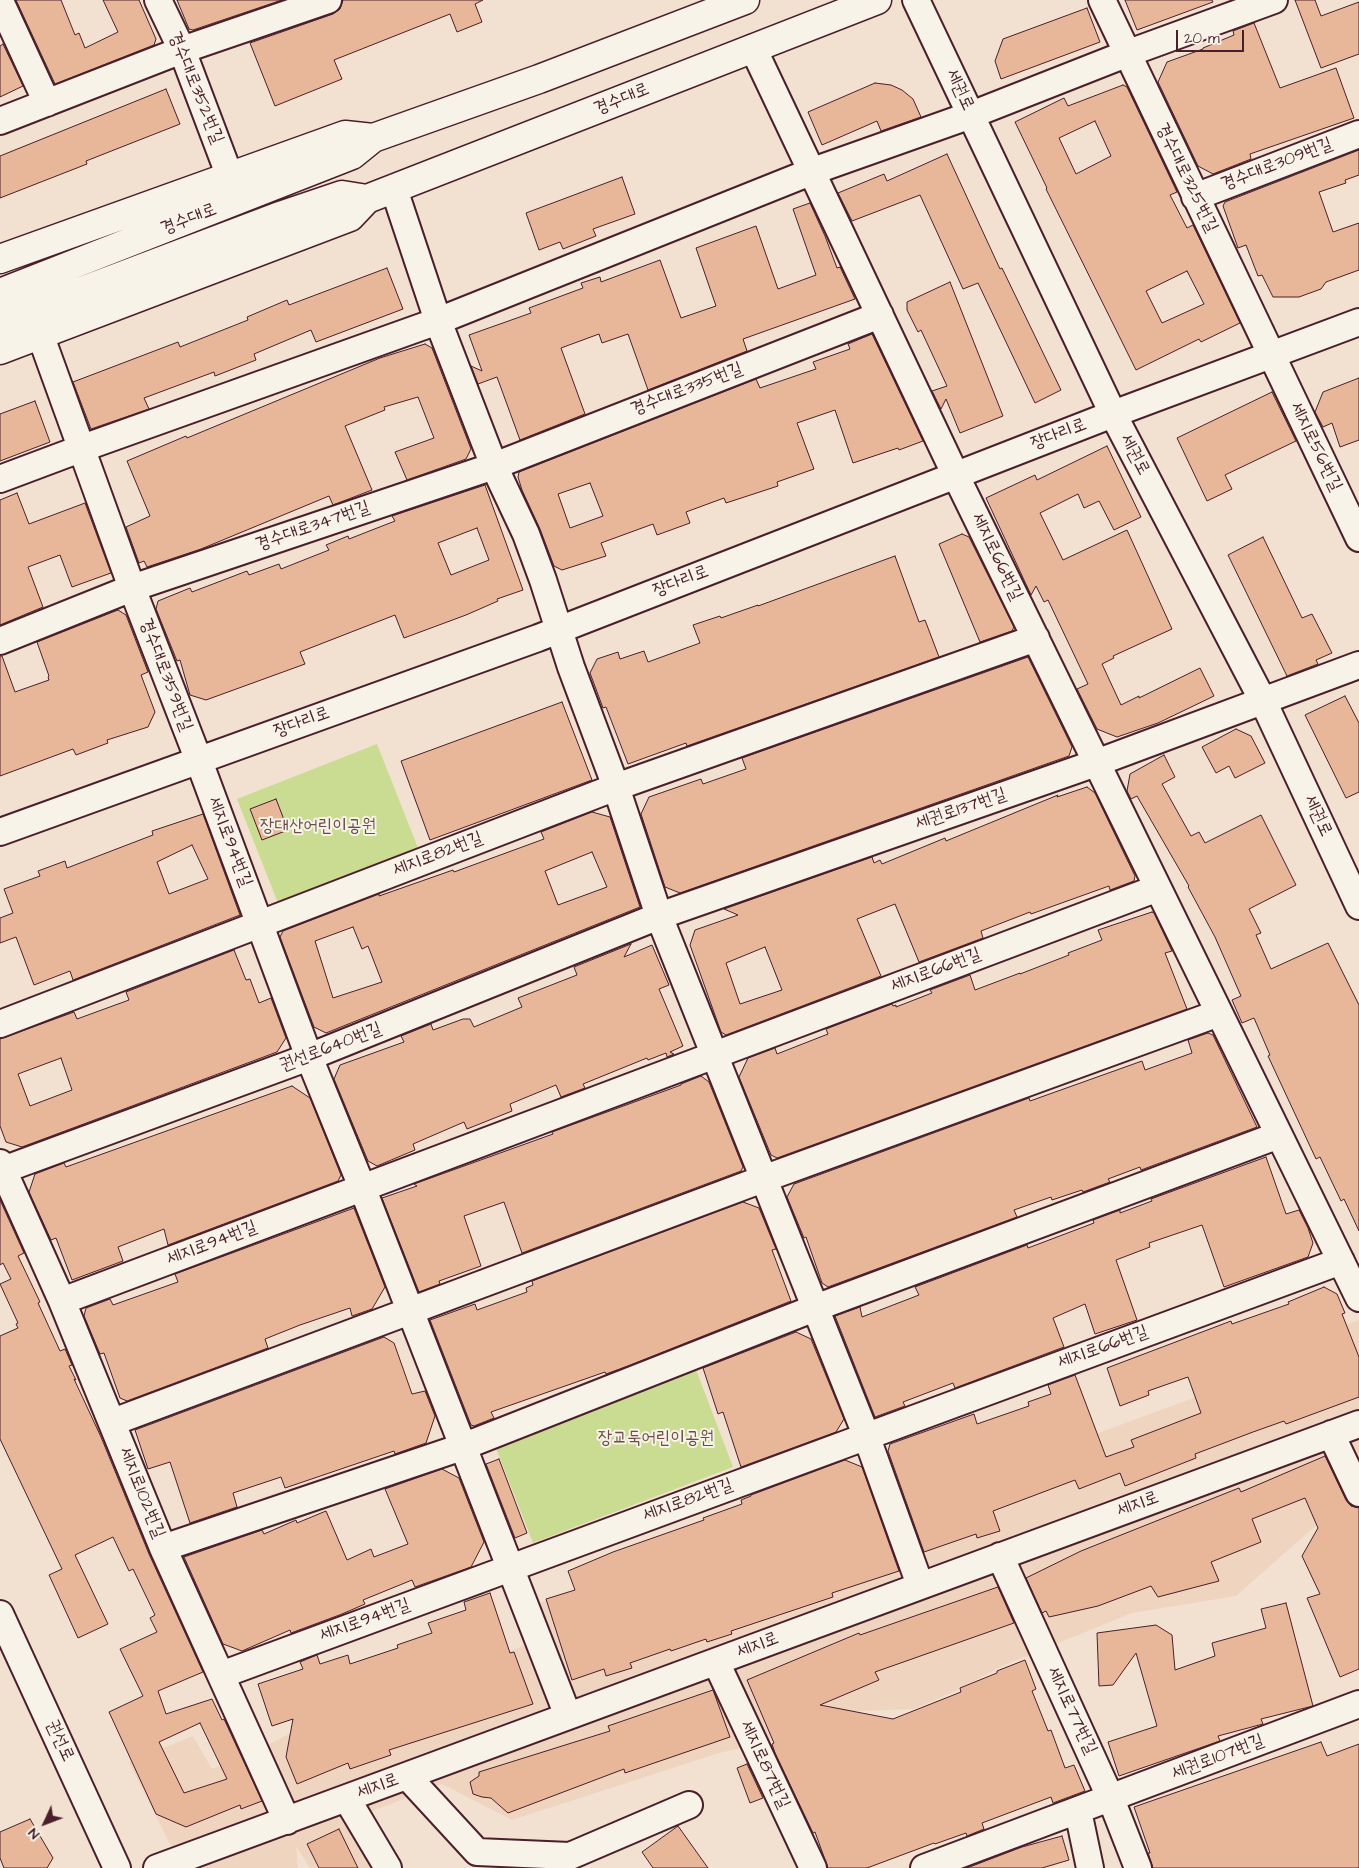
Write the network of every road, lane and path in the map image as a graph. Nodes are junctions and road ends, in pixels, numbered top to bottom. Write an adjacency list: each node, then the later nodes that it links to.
1 (158, 0): 11 (street, 경수대로352번길)
2 (328, 0): 11 (street)
3 (745, 0): 9 (main road, 경수대로)
4 (877, 0): 10 (main road, 경수대로)
5 (916, 0): 14 (street, 세권로)
6 (1102, 0): 12 (street, 경수대로325번길)
7 (1274, 0): 12 (street)
8 (0, 1): 13 (street)
9 (705, 7): 17 (main road, 경수대로)
10 (753, 48): 18 (street); 20 (main road, 경수대로)
11 (182, 50): 13 (street); 19 (street, 경수대로352번길)
12 (1126, 54): 14 (street); 21 (street, 경수대로325번길)
13 (47, 103): 15 (street)
14 (970, 115): 18 (street); 32 (street, 세권로)
15 (0, 121)
16 (1359, 134): 21 (street, 경수대로309번길)
17 (373, 138): 19 (main road, 경수대로); 24 (main road, 경수대로)
18 (813, 171): 25 (street); 26 (street)
19 (230, 177): 23 (main road, 경수대로)
20 (394, 190): 22 (main road, 경수대로); 26 (street)
21 (1194, 197): 31 (street, 경수대로325번길)
22 (367, 199): 27 (main road, 경수대로); 29 (main road, 경수대로)
23 (0, 259)
24 (0, 293)
25 (880, 314): 34 (street, 경수대로335번길); 35 (street)
26 (438, 321): 33 (street); 34 (street)
27 (0, 322)
28 (1359, 322): 31 (street, 장다리로)
29 (40, 334): 30 (main road, 경수대로); 33 (street, 경수대로359번길)
30 (0, 350)
31 (1271, 355): 32 (street, 장다리로); 37 (street, 세지로56번길)
32 (1113, 414): 35 (street, 장다리로); 43 (street, 세권로)
33 (80, 449): 36 (street); 38 (street, 경수대로359번길)
34 (494, 466): 38 (street, 경수대로347번길); 39 (street)
35 (956, 476): 39 (street, 장다리로); 40 (street, 세지로66번길)
36 (0, 480)
37 (1356, 526)
38 (132, 588): 41 (street); 44 (street, 경수대로359번길)
39 (559, 629): 44 (street, 장다리로); 46 (street)
40 (1036, 638): 45 (street, 세지로66번길); 46 (street)
41 (0, 641)
42 (1359, 665): 43 (street, 세권로137번길)
43 (1263, 701): 45 (street, 세권로137번길); 49 (street, 세권로)
44 (199, 761): 47 (street, 장다리로); 51 (street, 세지로94번길)
45 (1096, 762): 48 (street, 세지로66번길); 50 (street, 세권로137번길)
46 (616, 787): 50 (street); 51 (street, 세지로82번길)
47 (0, 832)
48 (1158, 888): 52 (street, 세지로66번길); 54 (street, 세지로66번길)
49 (1359, 906)
50 (658, 916): 54 (street); 55 (street, 권선로640번길)
51 (260, 923): 53 (street); 55 (street, 세지로94번길)
52 (1219, 1013): 56 (street, 세지로66번길); 58 (street)
53 (0, 1024)
54 (713, 1055): 58 (street); 59 (street)
55 (310, 1057): 57 (street, 권선로640번길); 59 (street, 세지로94번길)
56 (1279, 1135): 60 (street, 세지로66번길); 63 (street)
57 (1, 1168): 62 (street, 세지로102번길)
58 (763, 1179): 63 (street); 64 (street)
59 (362, 1187): 62 (street, 세지로94번길); 64 (street, 세지로94번길)
60 (1341, 1261): 61 (street, 세지로66번길); 68 (street, 세지로66번길)
61 (1359, 1298)
62 (62, 1300): 65 (street, 세지로102번길)
63 (815, 1308): 68 (street); 69 (street)
64 (410, 1310): 65 (street); 69 (street, 세지로94번길)
65 (113, 1422): 71 (street, 세지로102번길)
66 (1359, 1424): 67 (street, 세지로)
67 (1331, 1434): 70 (street); 72 (street, 세지로)
68 (866, 1435): 73 (street, 세지로82번길); 74 (street)
69 (462, 1447): 71 (street); 73 (street, 세지로94번길)
70 (1359, 1493)
71 (163, 1548): 77 (street, 세지로102번길)
72 (1000, 1556): 74 (street, 세지로); 82 (street, 세지로77번길)
73 (510, 1567): 77 (street, 세지로94번길); 79 (street, 세지로94번길)
74 (920, 1584): 76 (street, 세지로)
75 (0, 1614): 87 (street, 권선로)
76 (716, 1662): 79 (street, 세지로); 90 (street, 세지로87번길)
77 (221, 1675): 85 (street, 세지로102번길)
78 (1359, 1704): 82 (street, 세권로107번길)
79 (568, 1716): 80 (street, 세지로)
80 (406, 1776): 81 (street, 세지로); 86 (street)
81 (346, 1798): 85 (street, 세지로); 89 (street)
82 (1111, 1799): 84 (street, 세권로107번길); 93 (street, 세지로77번길)
83 (689, 1805): 86 (street)
84 (1078, 1811): 91 (street, 세권로107번길); 92 (street)
85 (287, 1821): 88 (street, 세지로)
86 (574, 1862)
87 (118, 1868)
88 (157, 1868)
89 (388, 1868)
90 (812, 1868)
91 (924, 1868)
92 (1090, 1868)
93 (1138, 1868)

